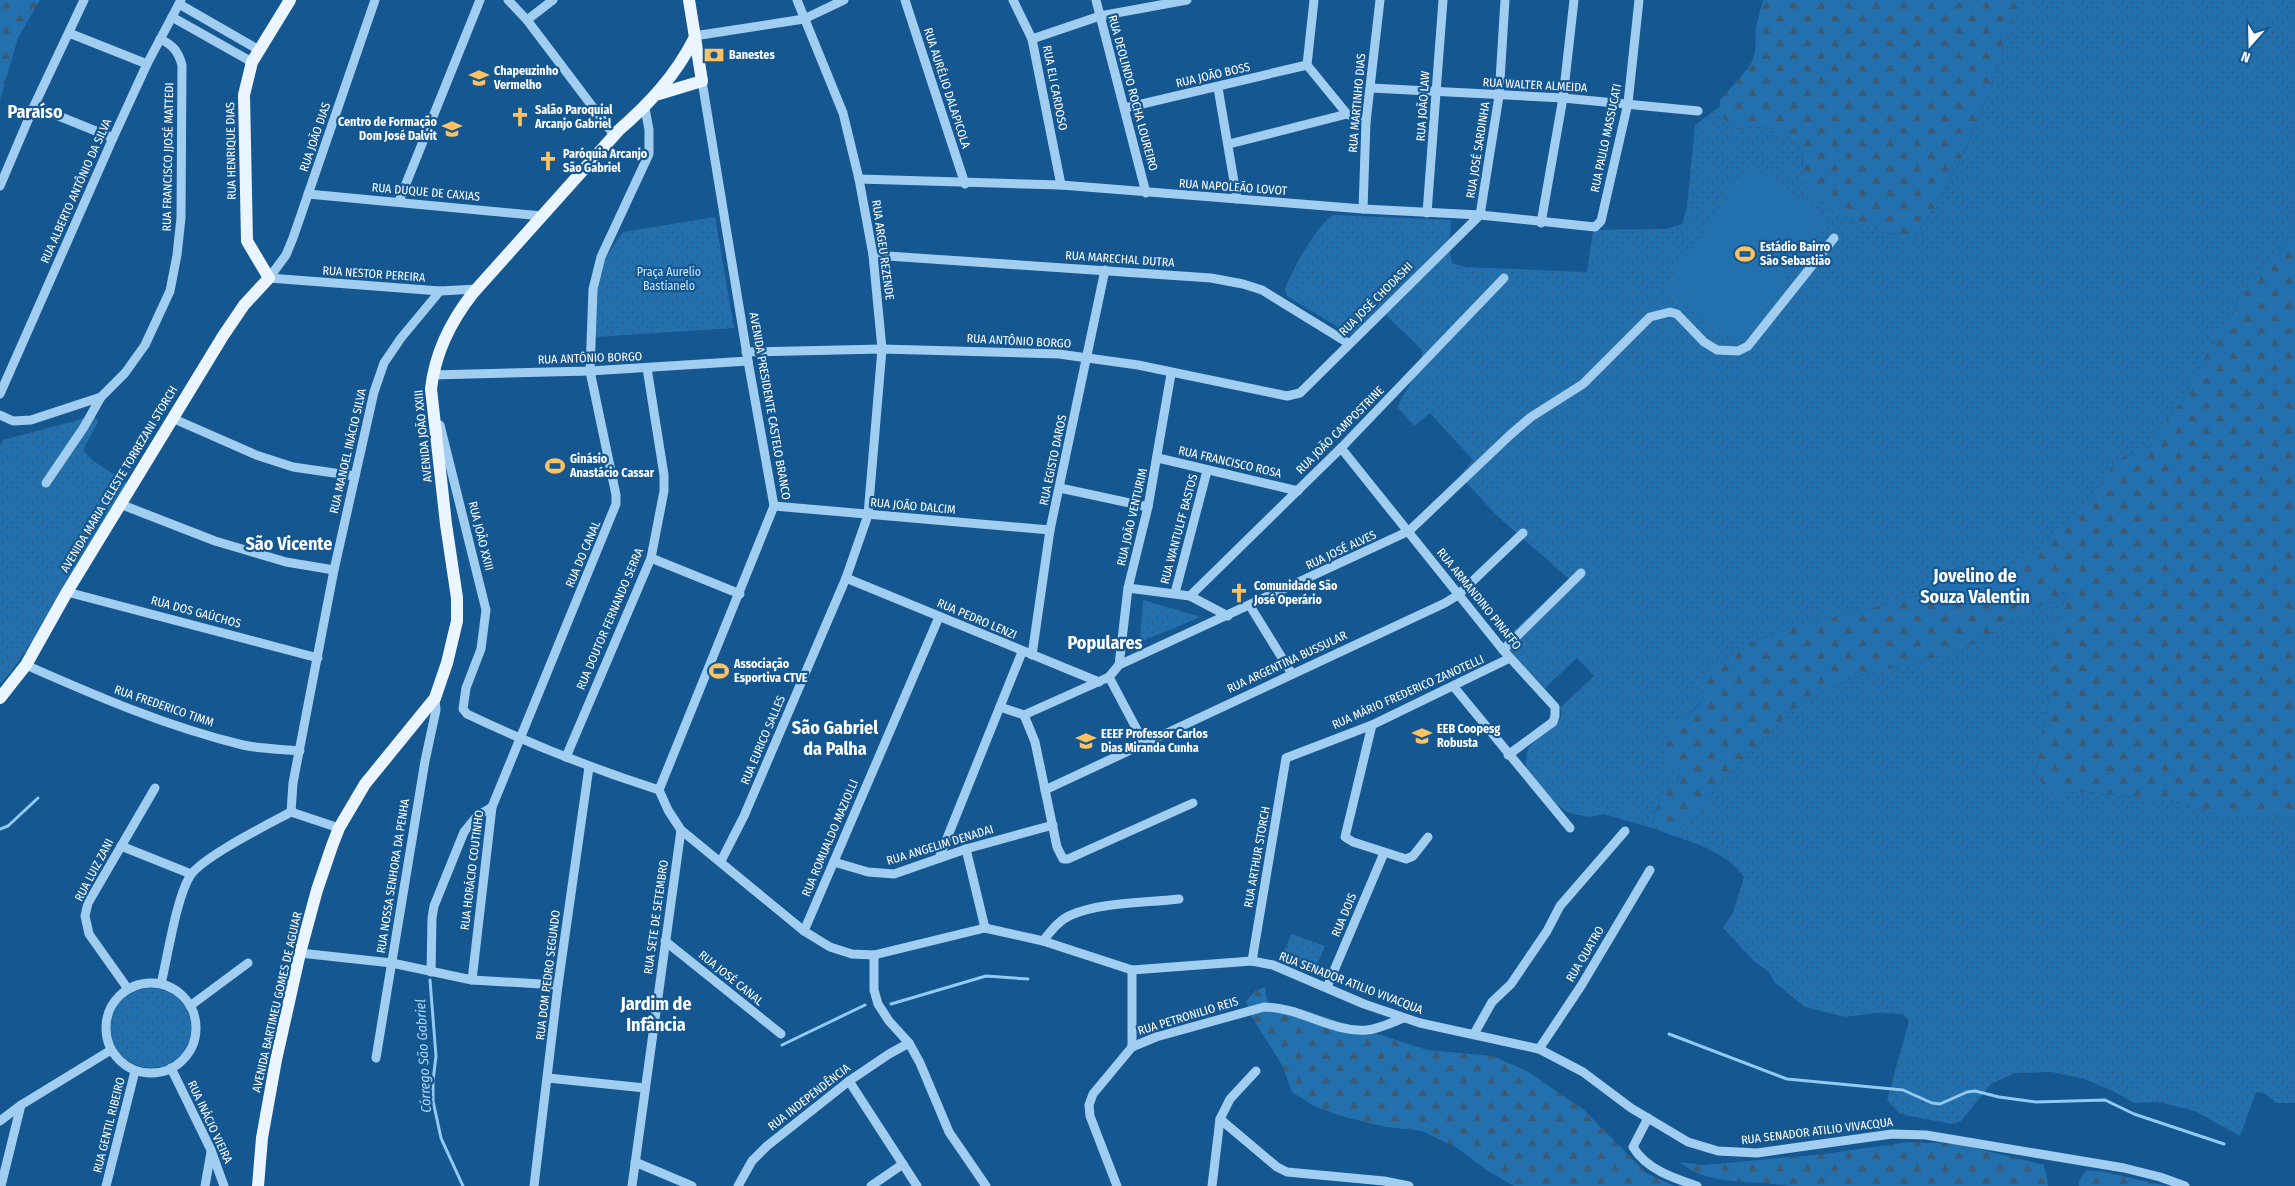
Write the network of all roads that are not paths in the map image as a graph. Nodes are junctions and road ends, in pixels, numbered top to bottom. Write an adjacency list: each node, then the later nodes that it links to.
1 (84, 0): 25 (street)
2 (290, 0): 29 (main road, RUA HENRIQUE DIAS)
3 (376, 0): 55 (street, RUA JOÃO DIAS)
4 (480, 0): 57 (street)
5 (508, 0): 24 (street)
6 (553, 0): 24 (street)
7 (689, 0): 26 (main road, AVENIDA PRESIDENTE CASTELO BRANCO)
8 (797, 0): 23 (street, RUA ARGEU REZENDE)
9 (844, 0): 23 (street)
10 (905, 0): 51 (street, RUA AURÉLIO DALAPICOLA)
11 (1013, 0): 27 (street, RUA ELI CARDOSO)
12 (1096, 0): 21 (street, RUA DEOLINDO ROCHA LOUREIRO)
13 (1187, 0): 21 (street)
14 (1314, 0): 32 (street)
15 (1380, 0): 35 (street, RUA MARTINHO DIAS)
16 (1443, 0): 36 (street, RUA JOÃO LAW)
17 (1505, 0): 38 (street, RUA JOSÉ SARDINHA)
18 (1574, 0): 39 (street)
19 (1639, 0): 40 (street, RUA PAULO MASSUCATI)
20 (180, 2): 22 (street, RUA ALBERTO ANTÔNIO DA SILVA); 29 (street)
21 (1100, 16): 27 (street); 43 (street, RUA DEOLINDO ROCHA LOUREIRO)
22 (172, 17): 28 (street, RUA ALBERTO ANTÔNIO DA SILVA); 30 (street)
23 (804, 19): 26 (street); 50 (street, RUA ARGEU REZENDE)
24 (527, 20): 47 (street)
25 (69, 33): 31 (street); 41 (street)
26 (694, 37): 33 (main road, AVENIDA PRESIDENTE CASTELO BRANCO); 37 (main road, AVENIDA JOÃO XXIII)
27 (1032, 39): 52 (street, RUA ELI CARDOSO)
28 (160, 40): 31 (street, RUA ALBERTO ANTÔNIO DA SILVA); 82 (street, RUA FRANCISCO JJOSÉ MATTEDI)
29 (258, 50): 30 (main road, RUA HENRIQUE DIAS)
30 (252, 62): 67 (main road, RUA HENRIQUE DIAS)
31 (147, 64): 48 (street, RUA ALBERTO ANTÔNIO DA SILVA)
32 (1307, 65): 34 (street, RUA JOÃO BOSS); 45 (street)
33 (702, 81): 37 (main road); 73 (street, AVENIDA PRESIDENTE CASTELO BRANCO)
34 (1218, 88): 43 (street, RUA JOÃO BOSS); 49 (street)
35 (1371, 88): 36 (street, RUA WALTER ALMEIDA); 46 (street, RUA MARTINHO DIAS)
36 (1438, 93): 38 (street, RUA WALTER ALMEIDA); 59 (street, RUA JOÃO LAW)
37 (656, 95): 42 (main road, AVENIDA JOÃO XXIII)
38 (1499, 96): 39 (street, RUA WALTER ALMEIDA); 60 (street, RUA JOSÉ SARDINHA)
39 (1563, 98): 40 (street, RUA WALTER ALMEIDA); 63 (street)
40 (1628, 103): 44 (street, RUA WALTER ALMEIDA); 62 (street, RUA PAULO MASSUCATI)
41 (34, 106): 48 (street); 53 (street)
42 (644, 108): 47 (main road, AVENIDA JOÃO XXIII); 76 (street, RUA DO CANAL)
43 (1125, 108): 54 (street, RUA DEOLINDO ROCHA LOUREIRO)
44 (1698, 111)
45 (1346, 114): 46 (street); 49 (street)
46 (1366, 122): 58 (street, RUA MARTINHO DIAS)
47 (614, 135): 61 (main road, AVENIDA JOÃO XXIII)
48 (113, 138): 80 (street, RUA ALBERTO ANTÔNIO DA SILVA)
49 (1229, 144): 56 (street)
50 (859, 179): 51 (street, RUA NAPOLEÃO LOVOT); 65 (street, RUA ARGEU REZENDE)
51 (965, 184): 52 (street, RUA NAPOLEÃO LOVOT)
52 (1061, 185): 54 (street, RUA NAPOLEÃO LOVOT)
53 (0, 186)
54 (1146, 193): 56 (street, RUA NAPOLEÃO LOVOT)
55 (308, 194): 57 (street, RUA DUQUE DE CAXIAS); 67 (street, RUA JOÃO DIAS)
56 (1237, 199): 58 (street, RUA NAPOLEÃO LOVOT)
57 (399, 201): 61 (street, RUA DUQUE DE CAXIAS)
58 (1363, 209): 59 (street, RUA NAPOLEÃO LOVOT)
59 (1427, 213): 60 (street, RUA NAPOLEÃO LOVOT)
60 (1480, 215): 63 (street, RUA NAPOLEÃO LOVOT); 71 (street, RUA JOSÉ CHODASHI)
61 (542, 216): 69 (main road, AVENIDA JOÃO XXIII)
62 (1601, 221): 63 (street, RUA NAPOLEÃO LOVOT)
63 (1542, 223)
64 (1834, 238): 97 (street, RUA JOSÉ ALVES)
65 (873, 255): 66 (street, RUA MARECHAL DUTRA); 72 (street, RUA ARGEU REZENDE)
66 (1105, 270): 71 (street, RUA MARECHAL DUTRA); 74 (street, RUA EGISTO DAROS)
67 (269, 278): 70 (street, RUA NESTOR PEREIRA); 84 (main road, AVENIDA MARIA CELESTE TORREZANI STORCH)
68 (1504, 278): 85 (street, RUA JOÃO CAMPOSTRINE)
69 (477, 289): 70 (street, RUA NESTOR PEREIRA); 78 (main road, AVENIDA JOÃO XXIII)
70 (440, 291): 88 (street, RUA MANOEL INÁCIO SILVA)
71 (1348, 343): 81 (street, RUA JOSÉ CHODASHI)
72 (882, 349): 73 (street, RUA ANTÔNIO BORGO); 74 (street, RUA ANTÔNIO BORGO); 95 (street, RUA ARGEU REZENDE)
73 (747, 356): 75 (street, RUA ANTÔNIO BORGO); 93 (street, AVENIDA PRESIDENTE CASTELO BRANCO)
74 (1087, 358): 77 (street, RUA ANTÔNIO BORGO); 90 (street, RUA EGISTO DAROS)
75 (647, 368): 76 (street, RUA ANTÔNIO BORGO); 99 (street, RUA DOUTOR FERNANDO SERRA)
76 (590, 372): 78 (street, RUA ANTÔNIO BORGO); 128 (street, RUA DO CANAL)
77 (1171, 374): 81 (street, RUA ANTÔNIO BORGO); 86 (street, RUA JOÃO VENTURIM)
78 (432, 375): 79 (main road, AVENIDA JOÃO XXIII)
79 (431, 389): 124 (main road, AVENIDA JOÃO XXIII); 128 (street, RUA JOÃO XXIII)
80 (0, 394)
81 (1287, 396)
82 (101, 397): 83 (street, RUA FRANCISCO JJOSÉ MATTEDI); 89 (street)
83 (0, 415)
84 (172, 418): 88 (street); 92 (main road, AVENIDA MARIA CELESTE TORREZANI STORCH)
85 (1341, 448): 91 (street, RUA JOÃO CAMPOSTRINE); 97 (street, RUA ARMANDINO PINAFFO)
86 (1158, 458): 87 (street, RUA FRANCISCO ROSA); 94 (street, RUA JOÃO VENTURIM)
87 (1207, 471): 91 (street, RUA FRANCISCO ROSA); 105 (street, RUA WANTULFF BASTOS)
88 (355, 476): 100 (street, RUA MANOEL INÁCIO SILVA)
89 (46, 483)
90 (1060, 488): 94 (street); 96 (street, RUA EGISTO DAROS)
91 (1298, 490): 108 (street, RUA JOÃO CAMPOSTRINE)
92 (120, 504): 100 (street); 104 (main road, AVENIDA MARIA CELESTE TORREZANI STORCH)
93 (774, 506): 95 (street, RUA JOÃO DALCIM); 106 (street, AVENIDA PRESIDENTE CASTELO BRANCO)
94 (1148, 507): 103 (street, RUA JOÃO VENTURIM)
95 (868, 515): 96 (street, RUA JOÃO DALCIM); 102 (street, RUA EURICO SALLES)
96 (1050, 530): 114 (street, RUA EGISTO DAROS)
97 (1409, 531): 107 (street, RUA ARMANDINO PINAFFO); 109 (street, RUA JOSÉ ALVES)
98 (1522, 533): 107 (street, RUA ARGENTINA BUSSULAR)
99 (651, 558): 106 (street); 132 (street, RUA DOUTOR FERNANDO SERRA)
100 (334, 570): 115 (street, RUA MANOEL INÁCIO SILVA)
101 (1581, 573): 112 (street)
102 (846, 578): 111 (street, RUA PEDRO LENZI); 151 (street, RUA EURICO SALLES)
103 (1128, 588): 105 (street); 118 (street, RUA JOÃO VENTURIM)
104 (67, 592): 115 (street, RUA DOS GAÚCHOS); 117 (main road, AVENIDA MARIA CELESTE TORREZANI STORCH)
105 (1175, 593): 108 (street)
106 (740, 594): 136 (street, AVENIDA PRESIDENTE CASTELO BRANCO)
107 (1458, 595): 112 (street, RUA ARMANDINO PINAFFO); 119 (street, RUA ARGENTINA BUSSULAR)
108 (1190, 596): 110 (street)
109 (1250, 606): 110 (street, RUA JOSÉ ALVES); 119 (street)
110 (1228, 616): 118 (street, RUA JOSÉ ALVES)
111 (939, 617): 113 (street, RUA PEDRO LENZI); 152 (street, RUA ROMUALDO MAZIOLLI)
112 (1503, 650): 116 (street, RUA ARMANDINO PINAFFO)
113 (1022, 652): 114 (street, RUA PEDRO LENZI); 125 (street)
114 (1032, 655): 121 (street, RUA PEDRO LENZI)
115 (318, 658): 130 (street, RUA MANOEL INÁCIO SILVA)
116 (1510, 658): 122 (street, RUA MÁRIO FREDERICO ZANOTELLI); 131 (street, RUA ARMANDINO PINAFFO)
117 (26, 665): 123 (main road, AVENIDA MARIA CELESTE TORREZANI STORCH); 130 (street, RUA FREDERICO TIMM)
118 (1119, 665): 120 (street, RUA JOSÉ ALVES)
119 (1292, 674): 129 (street, RUA ARGENTINA BUSSULAR)
120 (1109, 677): 121 (street, RUA JOSÉ ALVES); 129 (street)
121 (1099, 682): 126 (street, RUA JOSÉ ALVES)
122 (1454, 687): 127 (street, RUA MÁRIO FREDERICO ZANOTELLI); 131 (street)
123 (0, 698)
124 (435, 698): 142 (main road, AVENIDA JOÃO XXIII); 164 (street, RUA NOSSA SENHORA DA PENHA)
125 (1000, 707): 126 (street); 150 (street)
126 (1024, 716): 137 (street)
127 (1372, 725): 133 (street, RUA MÁRIO FREDERICO ZANOTELLI); 149 (street)
128 (520, 739): 132 (street, RUA JOÃO XXIII); 139 (street, RUA HORÁCIO COUTINHO)
129 (1144, 743): 137 (street, RUA ARGENTINA BUSSULAR)
130 (300, 751): 140 (street, RUA MANOEL INÁCIO SILVA)
131 (1508, 755): 143 (street)
132 (566, 757): 134 (street, RUA JOÃO XXIII)
133 (1286, 758): 162 (street, RUA ARTHUR STORCH)
134 (588, 767): 136 (street, RUA JOÃO XXIII); 169 (street, RUA DOM PEDRO SEGUNDO)
135 (154, 788): 147 (street, RUA LUIZ ZANI)
136 (659, 790): 144 (street, RUA SENADOR ATILIO VIVACQUA)
137 (1045, 790): 141 (street)
138 (1193, 803): 141 (street)
139 (492, 807): 166 (street); 167 (street, RUA HORÁCIO COUTINHO)
140 (291, 812): 142 (street); 154 (street)
141 (1053, 825): 148 (street, RUA ANGELIM DENADAI)
142 (339, 828): 160 (main road, AVENIDA BARTIMEU GOMES DE AGUIAR)
143 (1570, 828)
144 (681, 830): 151 (street, RUA SENADOR ATILIO VIVACQUA); 158 (street, RUA SETE DE SETEMBRO)
145 (1626, 831): 175 (street)
146 (1428, 838): 149 (street)
147 (121, 846): 154 (street); 171 (street, RUA LUIZ ZANI)
148 (966, 849): 150 (street, RUA ANGELIM DENADAI); 156 (street)
149 (1384, 853): 170 (street, RUA DOIS)
150 (939, 858): 152 (street, RUA ANGELIM DENADAI)
151 (721, 861): 157 (street, RUA SENADOR ATILIO VIVACQUA)
152 (834, 862): 157 (street, RUA ROMUALDO MAZIOLLI)
153 (1650, 870): 178 (street, RUA QUATRO)
154 (191, 874): 168 (street)
155 (1178, 899): 159 (street)
156 (985, 928): 159 (street, RUA SENADOR ATILIO VIVACQUA); 161 (street, RUA SENADOR ATILIO VIVACQUA)
157 (804, 931): 161 (street, RUA SENADOR ATILIO VIVACQUA)
158 (665, 941): 174 (street, RUA JOSÉ CANAL); 186 (street, RUA SETE DE SETEMBRO)
159 (1043, 941): 165 (street, RUA SENADOR ATILIO VIVACQUA)
160 (300, 953): 164 (street); 198 (main road, AVENIDA BARTIMEU GOMES DE AGUIAR)
161 (874, 955): 176 (street)
162 (1252, 961): 165 (street, RUA SENADOR ATILIO VIVACQUA); 170 (street, RUA SENADOR ATILIO VIVACQUA)
163 (248, 963): 172 (street)
164 (392, 963): 166 (street); 180 (street, RUA NOSSA SENHORA DA PENHA)
165 (1132, 970): 177 (street)
166 (432, 972): 167 (street)
167 (472, 980): 169 (street)
168 (160, 984): 171 (street); 172 (street)
169 (558, 985): 184 (street, RUA DOM PEDRO SEGUNDO)
170 (1327, 987): 173 (street, RUA SENADOR ATILIO VIVACQUA)
171 (128, 989): 179 (street)
172 (190, 1006): 181 (street)
173 (1405, 1018): 175 (street, RUA SENADOR ATILIO VIVACQUA); 177 (street, RUA PETRONILIO REIS)
174 (781, 1034)
175 (1474, 1034): 178 (street, RUA SENADOR ATILIO VIVACQUA)
176 (909, 1044): 185 (street, RUA INDEPENDÊNCIA); 205 (street)
177 (1132, 1047): 206 (street, RUA PETRONILIO REIS)
178 (1539, 1049): 188 (street, RUA SENADOR ATILIO VIVACQUA)
179 (111, 1050): 182 (street); 187 (street)
180 (376, 1058)
181 (171, 1068): 182 (street); 191 (street, RUA INÁCIO VIEIRA)
182 (135, 1071): 195 (street, RUA GENTIL RIBEIRO)
183 (1256, 1071): 189 (street)
184 (548, 1078): 186 (street); 199 (street, RUA DOM PEDRO SEGUNDO)
185 (849, 1081): 193 (street); 202 (street, RUA INDEPENDÊNCIA)
186 (645, 1088): 192 (street, RUA SETE DE SETEMBRO)
187 (21, 1105): 190 (street); 194 (street)
188 (1648, 1118): 209 (street); 210 (street, RUA SENADOR ATILIO VIVACQUA)
189 (1220, 1120): 207 (street); 208 (street)
190 (0, 1121)
191 (211, 1150): 196 (street); 197 (street, RUA INÁCIO VIEIRA)
192 (635, 1162): 200 (street, RUA SETE DE SETEMBRO); 201 (street)
193 (903, 1164): 203 (street); 204 (street)
194 (1, 1186)
195 (106, 1186)
196 (205, 1186)
197 (224, 1186)
198 (258, 1186)
199 (534, 1186)
200 (632, 1186)
201 (692, 1186)
202 (738, 1186)
203 (871, 1186)
204 (916, 1186)
205 (986, 1186)
206 (1117, 1186)
207 (1212, 1186)
208 (1409, 1186)
209 (1697, 1186)
210 (2185, 1186)

